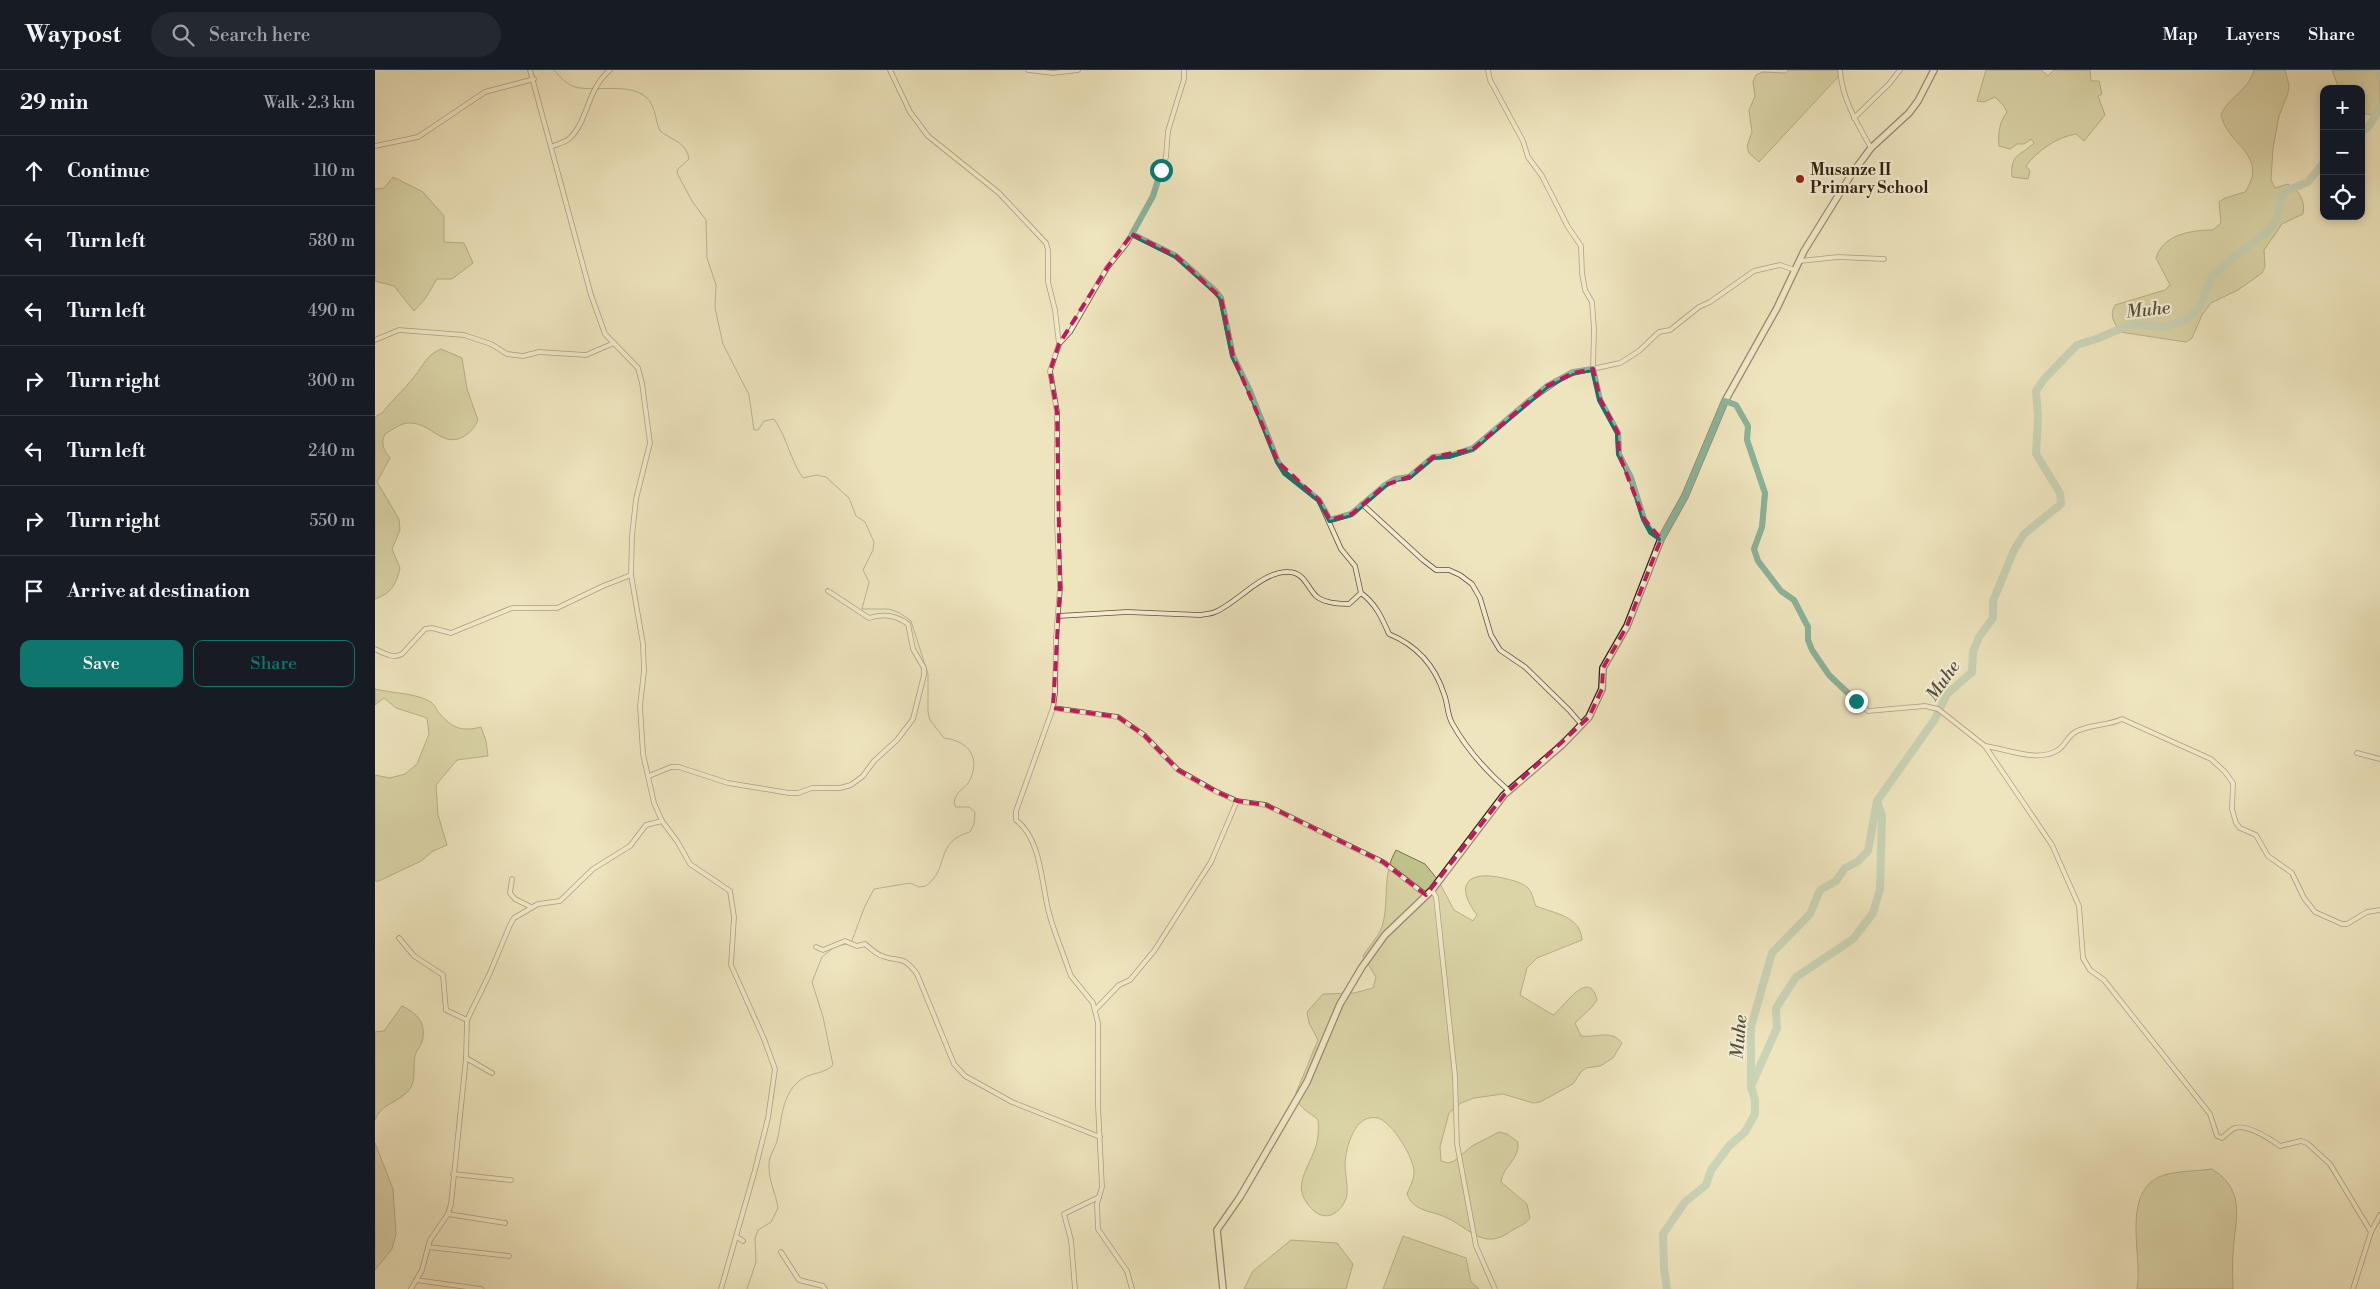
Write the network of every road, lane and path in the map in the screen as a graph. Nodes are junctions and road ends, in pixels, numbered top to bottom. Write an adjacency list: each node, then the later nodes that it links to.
1 (530, 70): 11 (street)
2 (610, 70): 14 (street)
3 (890, 70): 22 (street)
4 (1028, 70): 5 (street)
5 (1078, 70)
6 (1184, 70): 16 (street)
7 (1489, 70): 23 (street)
8 (1840, 70): 12 (street)
9 (1900, 70): 12 (street)
10 (1934, 70): 15 (main road)
11 (534, 79): 13 (street); 14 (street)
12 (1854, 118): 15 (street)
13 (375, 146)
14 (553, 146): 21 (street)
15 (1871, 148): 18 (main road)
16 (1132, 234): 22 (street); 26 (street)
17 (1884, 259): 18 (street)
18 (1800, 261): 19 (main road)
19 (1795, 270): 23 (street); 24 (main road)
20 (375, 340): 21 (street)
21 (614, 344): 28 (street)
22 (1059, 344): 31 (street)
23 (1593, 369): 25 (street); 27 (street)
24 (1725, 401): 27 (main road); 35 (street)
25 (1363, 504): 26 (street); 34 (street)
26 (1330, 520): 30 (street)
27 (1661, 539): 34 (main road)
28 (631, 575): 32 (street); 38 (street)
29 (828, 591): 38 (street)
30 (1361, 593): 31 (street); 39 (street)
31 (1058, 616): 33 (street)
32 (375, 649)
33 (1053, 708): 40 (street); 49 (street)
34 (1582, 726): 39 (main road)
35 (1985, 746): 46 (street); 60 (street)
36 (2357, 753): 37 (street)
37 (2380, 759)
38 (649, 776): 41 (street)
39 (1508, 790): 43 (main road)
40 (1237, 800): 44 (street); 49 (street)
41 (661, 821): 45 (street); 61 (street)
42 (512, 879): 45 (street)
43 (1432, 890): 44 (main road); 74 (street)
44 (1426, 895): 73 (main road)
45 (531, 908): 50 (street)
46 (2380, 910)
47 (399, 938): 50 (street)
48 (816, 947): 53 (street)
49 (1096, 1009): 53 (street)
50 (467, 1020): 51 (street)
51 (466, 1058): 52 (street); 54 (street)
52 (492, 1073)
53 (1101, 1137): 56 (street)
54 (453, 1174): 55 (street); 57 (street)
55 (511, 1180)
56 (1099, 1197): 71 (street); 72 (street)
57 (448, 1214): 59 (street); 63 (street)
58 (2380, 1215): 60 (street)
59 (505, 1224)
60 (2371, 1232): 75 (street)
61 (737, 1237): 62 (street); 69 (street)
62 (743, 1241)
63 (428, 1247): 65 (street); 66 (street)
64 (781, 1252): 70 (street)
65 (509, 1256)
66 (416, 1280): 67 (street); 68 (street)
67 (411, 1289)
68 (481, 1289)
69 (721, 1289)
70 (825, 1289)
71 (1075, 1289)
72 (1132, 1289)
73 (1223, 1289)
74 (1495, 1289)
75 (2353, 1289)

